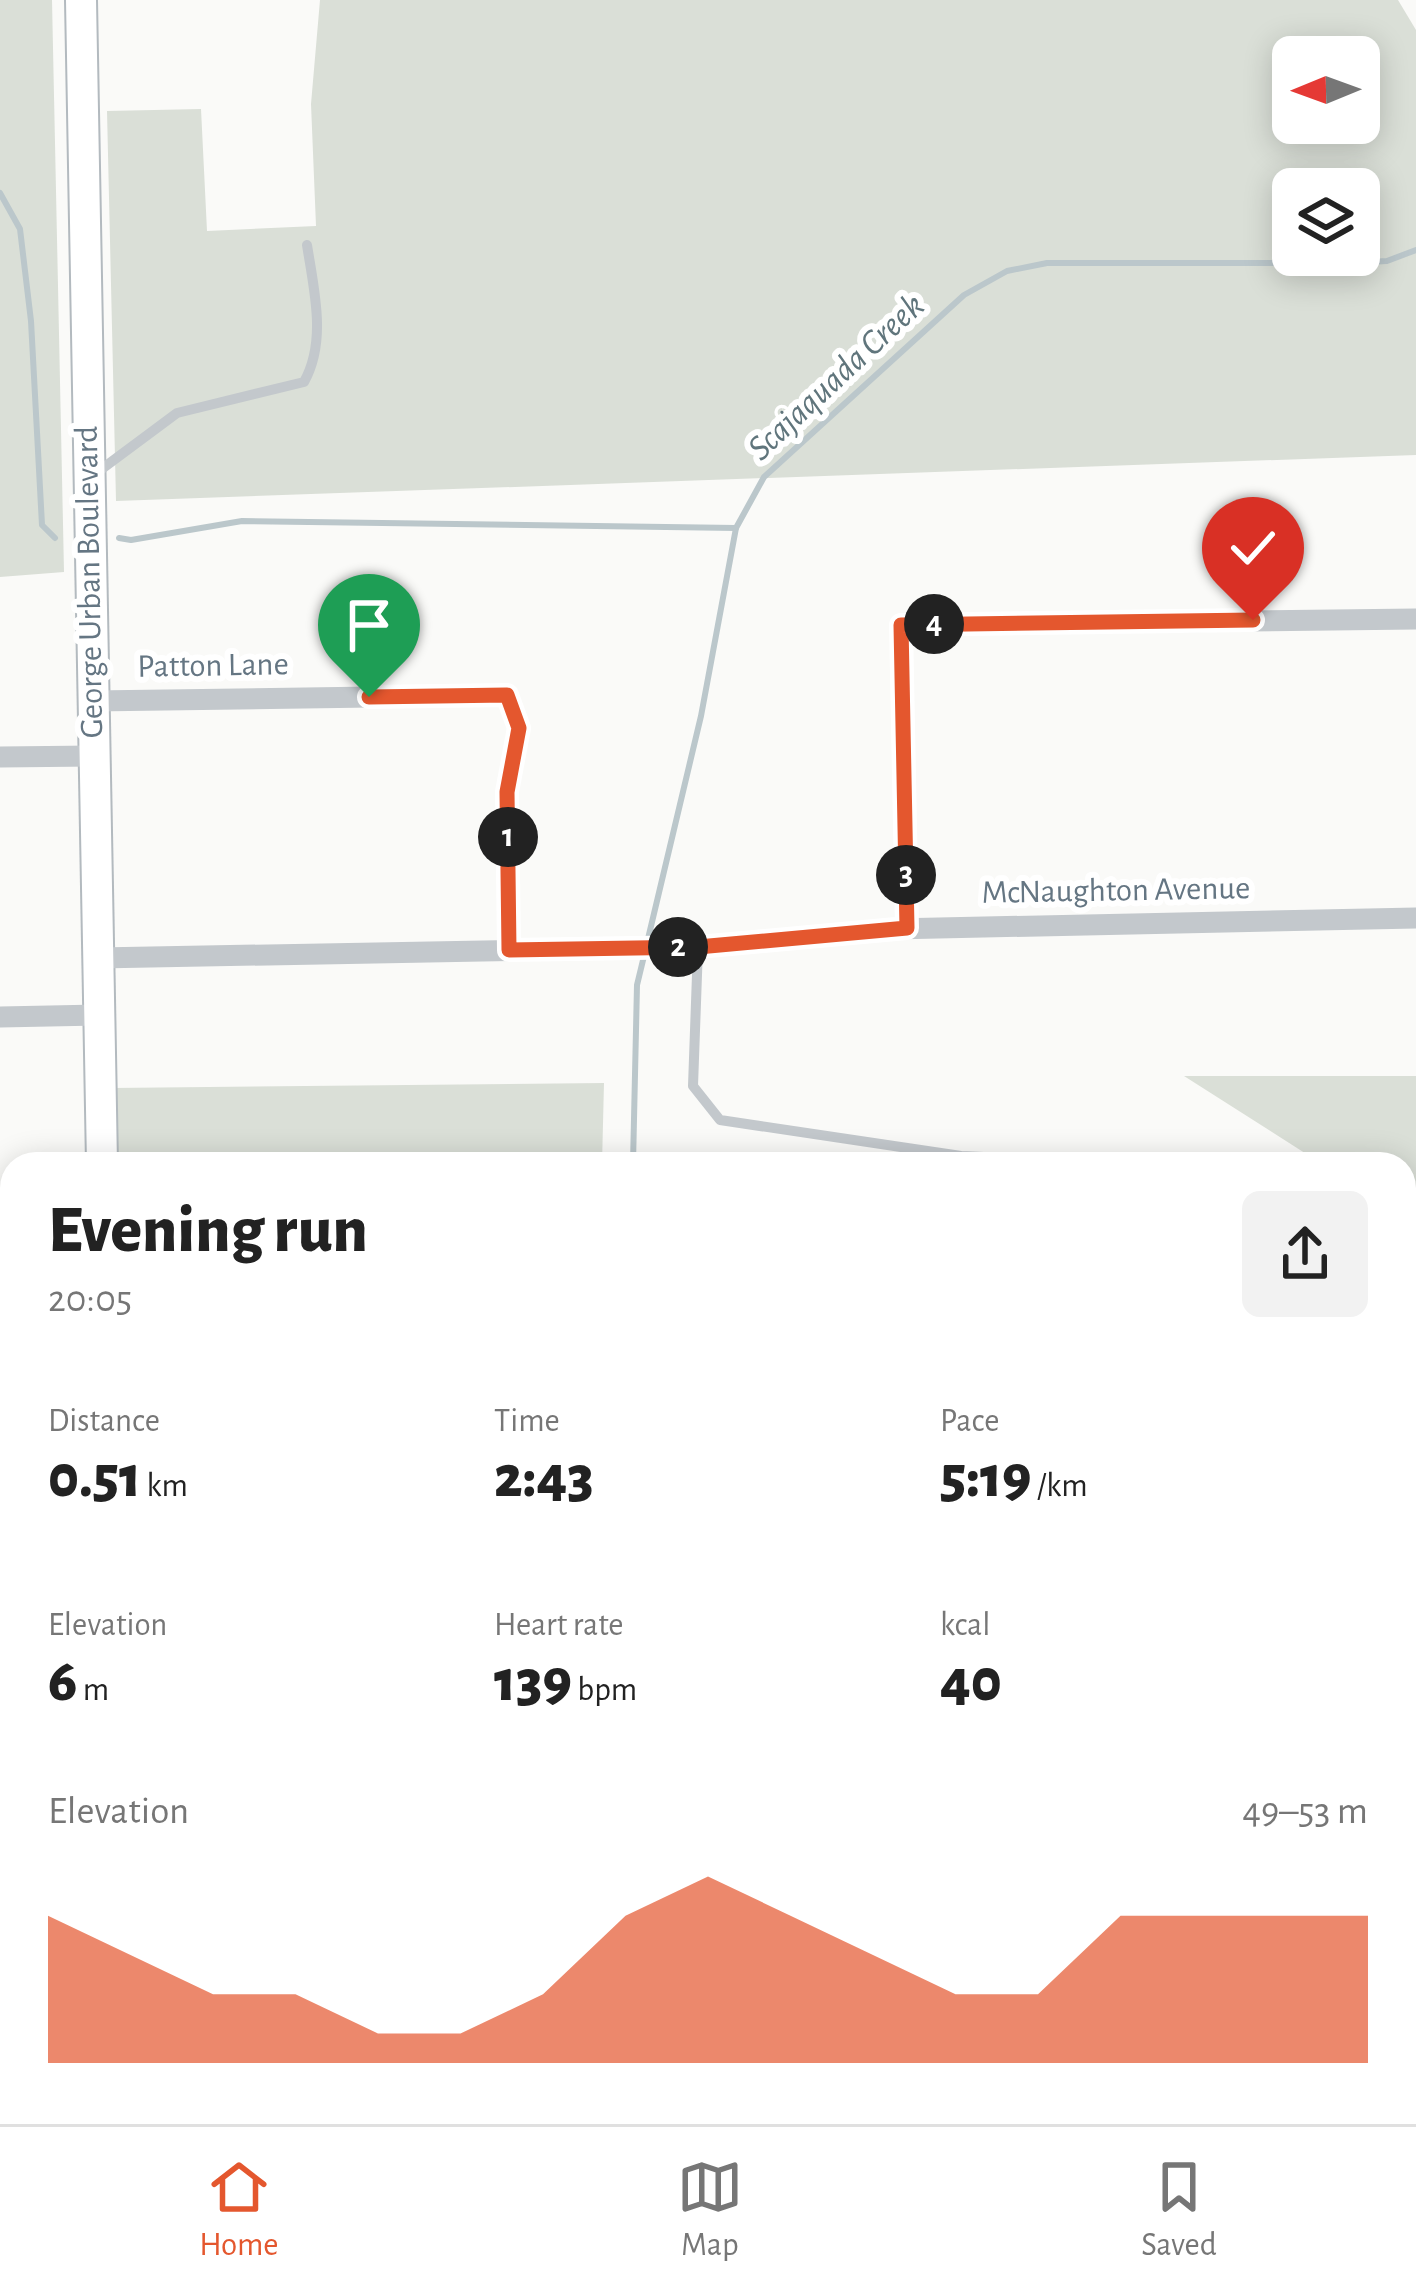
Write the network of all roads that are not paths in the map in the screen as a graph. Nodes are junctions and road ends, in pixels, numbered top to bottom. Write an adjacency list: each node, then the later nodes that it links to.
1 (81, 0): 3 (street, George Urban Boulevard)
2 (307, 245): 3 (lane)
3 (88, 480): 5 (street, George Urban Boulevard)
4 (1416, 619): 9 (street)
5 (93, 701): 6 (street, George Urban Boulevard); 11 (street, Patton Lane)
6 (94, 756): 7 (street); 12 (street, George Urban Boulevard)
7 (0, 757)
8 (1416, 918): 9 (street, McNaughton Avenue)
9 (907, 928): 10 (street, McNaughton Avenue)
10 (698, 947): 11 (street, McNaughton Avenue); 16 (lane)
11 (509, 950): 12 (street, McNaughton Avenue)
12 (98, 958): 13 (street, George Urban Boulevard)
13 (99, 1016): 14 (street); 15 (street, George Urban Boulevard)
14 (0, 1017)
15 (102, 1152)
16 (934, 1152)

